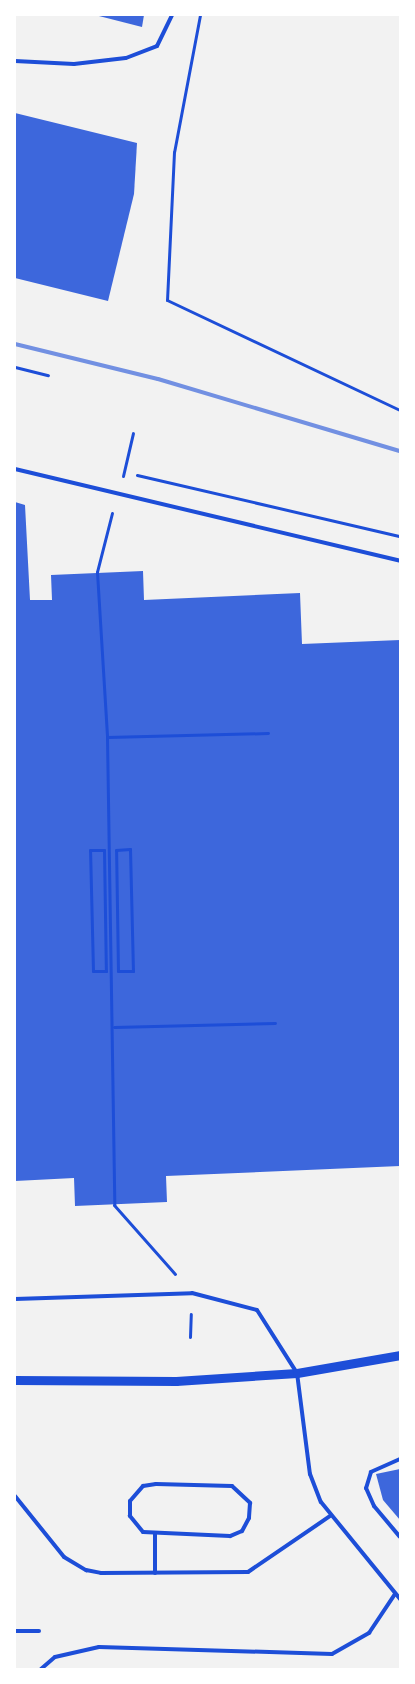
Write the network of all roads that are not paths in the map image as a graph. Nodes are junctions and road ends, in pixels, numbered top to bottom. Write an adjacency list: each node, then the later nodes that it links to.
1 (172, 15): 2 (lane)
2 (15, 61)
3 (15, 469): 4 (lane)
4 (400, 561)
5 (15, 1299): 7 (lane)
6 (400, 1356): 7 (street)
7 (297, 1373): 8 (street); 11 (lane)
8 (15, 1380)
9 (400, 1460): 13 (lane)
10 (15, 1496): 14 (lane)
11 (330, 1516): 14 (lane); 15 (lane)
12 (156, 1534): 12 (lane); 14 (lane)
13 (400, 1538)
14 (155, 1574)
15 (395, 1594): 16 (lane); 19 (lane)
16 (400, 1599)
17 (15, 1631): 18 (lane)
18 (39, 1631)
19 (41, 1669)

